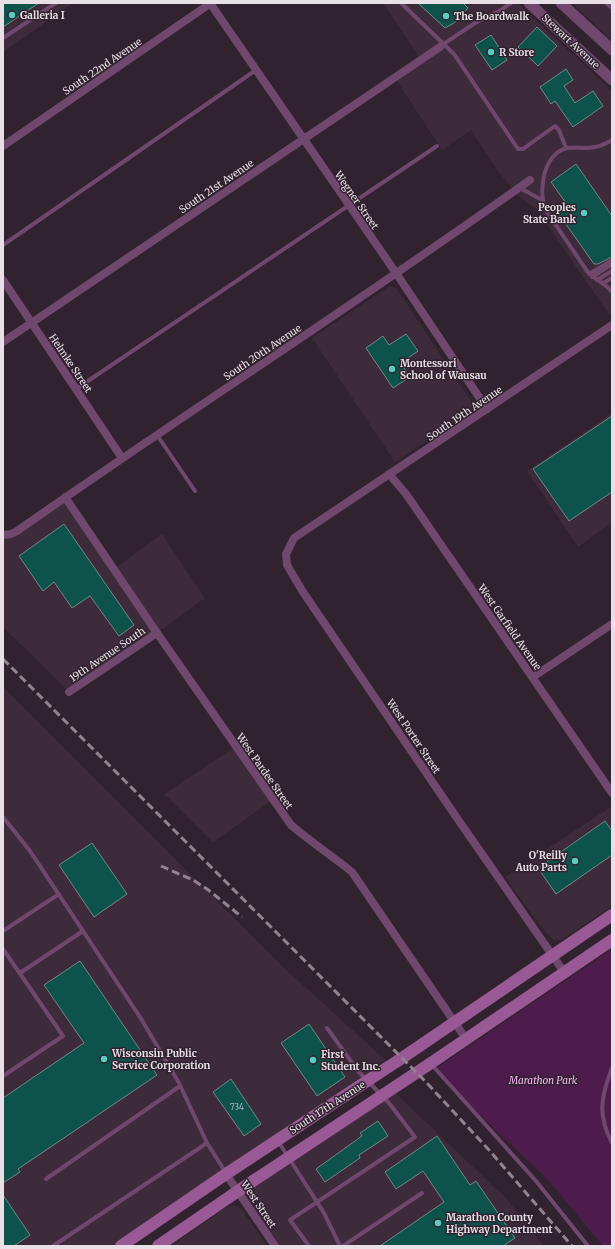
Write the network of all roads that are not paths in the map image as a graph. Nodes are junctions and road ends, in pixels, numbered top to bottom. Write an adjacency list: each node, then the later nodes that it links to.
1 (56, 3): 9 (lane)
2 (211, 3): 12 (street, Wegner Street); 16 (street, South 22nd Avenue)
3 (401, 3): 10 (lane)
4 (511, 3): 10 (lane)
5 (530, 3): 13 (street, Stewart Avenue)
6 (561, 3): 11 (street, Stewart Avenue)
7 (606, 3): 8 (lane)
8 (612, 8)
9 (3, 38)
10 (442, 45): 14 (street, South 21st Avenue); 18 (lane)
11 (611, 47)
12 (256, 70): 14 (street, Wegner Street); 23 (lane)
13 (612, 80)
14 (303, 139): 22 (street, Wegner Street); 33 (street, South 21st Avenue)
15 (612, 140): 18 (lane)
16 (3, 146)
17 (437, 146): 22 (lane)
18 (566, 148): 21 (lane)
19 (530, 180): 20 (street, South 20th Avenue)
20 (519, 187): 21 (lane); 26 (street, South 20th Avenue)
21 (542, 200): 27 (lane)
22 (348, 205): 26 (street, Wegner Street); 36 (lane)
23 (3, 245)
24 (612, 263): 27 (lane)
25 (612, 271): 30 (lane)
26 (396, 273): 37 (street, Wegner Street); 38 (street, South 20th Avenue)
27 (590, 275): 30 (lane)
28 (612, 278): 31 (lane)
29 (3, 280): 33 (street, Helmke Street)
30 (597, 280): 31 (lane)
31 (603, 283): 32 (lane)
32 (612, 292)
33 (31, 323): 35 (street, South 21st Avenue); 36 (street, Helmke Street)
34 (612, 325): 37 (street, South 19th Avenue)
35 (3, 342)
36 (76, 389): 39 (street, Helmke Street)
37 (487, 409): 40 (street, South 19th Avenue)
38 (157, 435): 39 (street, South 20th Avenue); 41 (lane)
39 (122, 458): 42 (street, South 20th Avenue)
40 (389, 474): 43 (street, South 19th Avenue); 47 (street, West Garfield Avenue)
41 (195, 491)
42 (66, 497): 44 (street, South 20th Avenue); 46 (street, West Pardee Street)
43 (326, 517): 57 (street, West Porter Street)
44 (3, 535)
45 (612, 624): 47 (street)
46 (157, 632): 48 (street, 19th Avenue South); 60 (street, West Pardee Street)
47 (533, 677): 49 (street, West Garfield Avenue)
48 (69, 692)
49 (612, 793)
50 (3, 817): 51 (lane)
51 (59, 894): 53 (lane); 54 (lane)
52 (612, 915): 57 (main road, South 17th Avenue)
53 (3, 931)
54 (83, 931): 59 (lane); 67 (lane)
55 (612, 940): 58 (main road, South 17th Avenue)
56 (3, 949): 59 (lane)
57 (552, 956): 58 (street, West Porter Street); 60 (main road, South 17th Avenue)
58 (564, 972): 62 (main road, South 17th Avenue)
59 (20, 973): 65 (lane)
60 (454, 1022): 62 (street, West Pardee Street); 66 (main road, South 17th Avenue)
61 (327, 1028): 66 (lane)
62 (466, 1039): 63 (main road, South 17th Avenue)
63 (431, 1063): 68 (main road, South 17th Avenue); 85 (lane)
64 (612, 1068): 70 (lane)
65 (3, 1076)
66 (367, 1081): 68 (lane); 69 (main road, South 17th Avenue)
67 (180, 1086): 71 (lane); 74 (lane)
68 (381, 1096): 72 (main road, South 17th Avenue); 77 (lane)
69 (277, 1140): 72 (lane); 73 (main road, South 17th Avenue)
70 (612, 1142)
71 (207, 1143): 73 (lane); 79 (lane)
72 (288, 1157): 75 (main road, South 17th Avenue); 77 (lane)
73 (226, 1174): 75 (street, West Street); 80 (main road, South 17th Avenue)
74 (46, 1179)
75 (238, 1190): 78 (street, West Street); 81 (main road, South 17th Avenue)
76 (422, 1192): 84 (lane)
77 (317, 1202): 82 (lane); 83 (lane)
78 (272, 1245)
79 (53, 1246)
80 (121, 1246)
81 (158, 1246)
82 (309, 1246)
83 (340, 1246)
84 (343, 1246)
85 (588, 1246)

